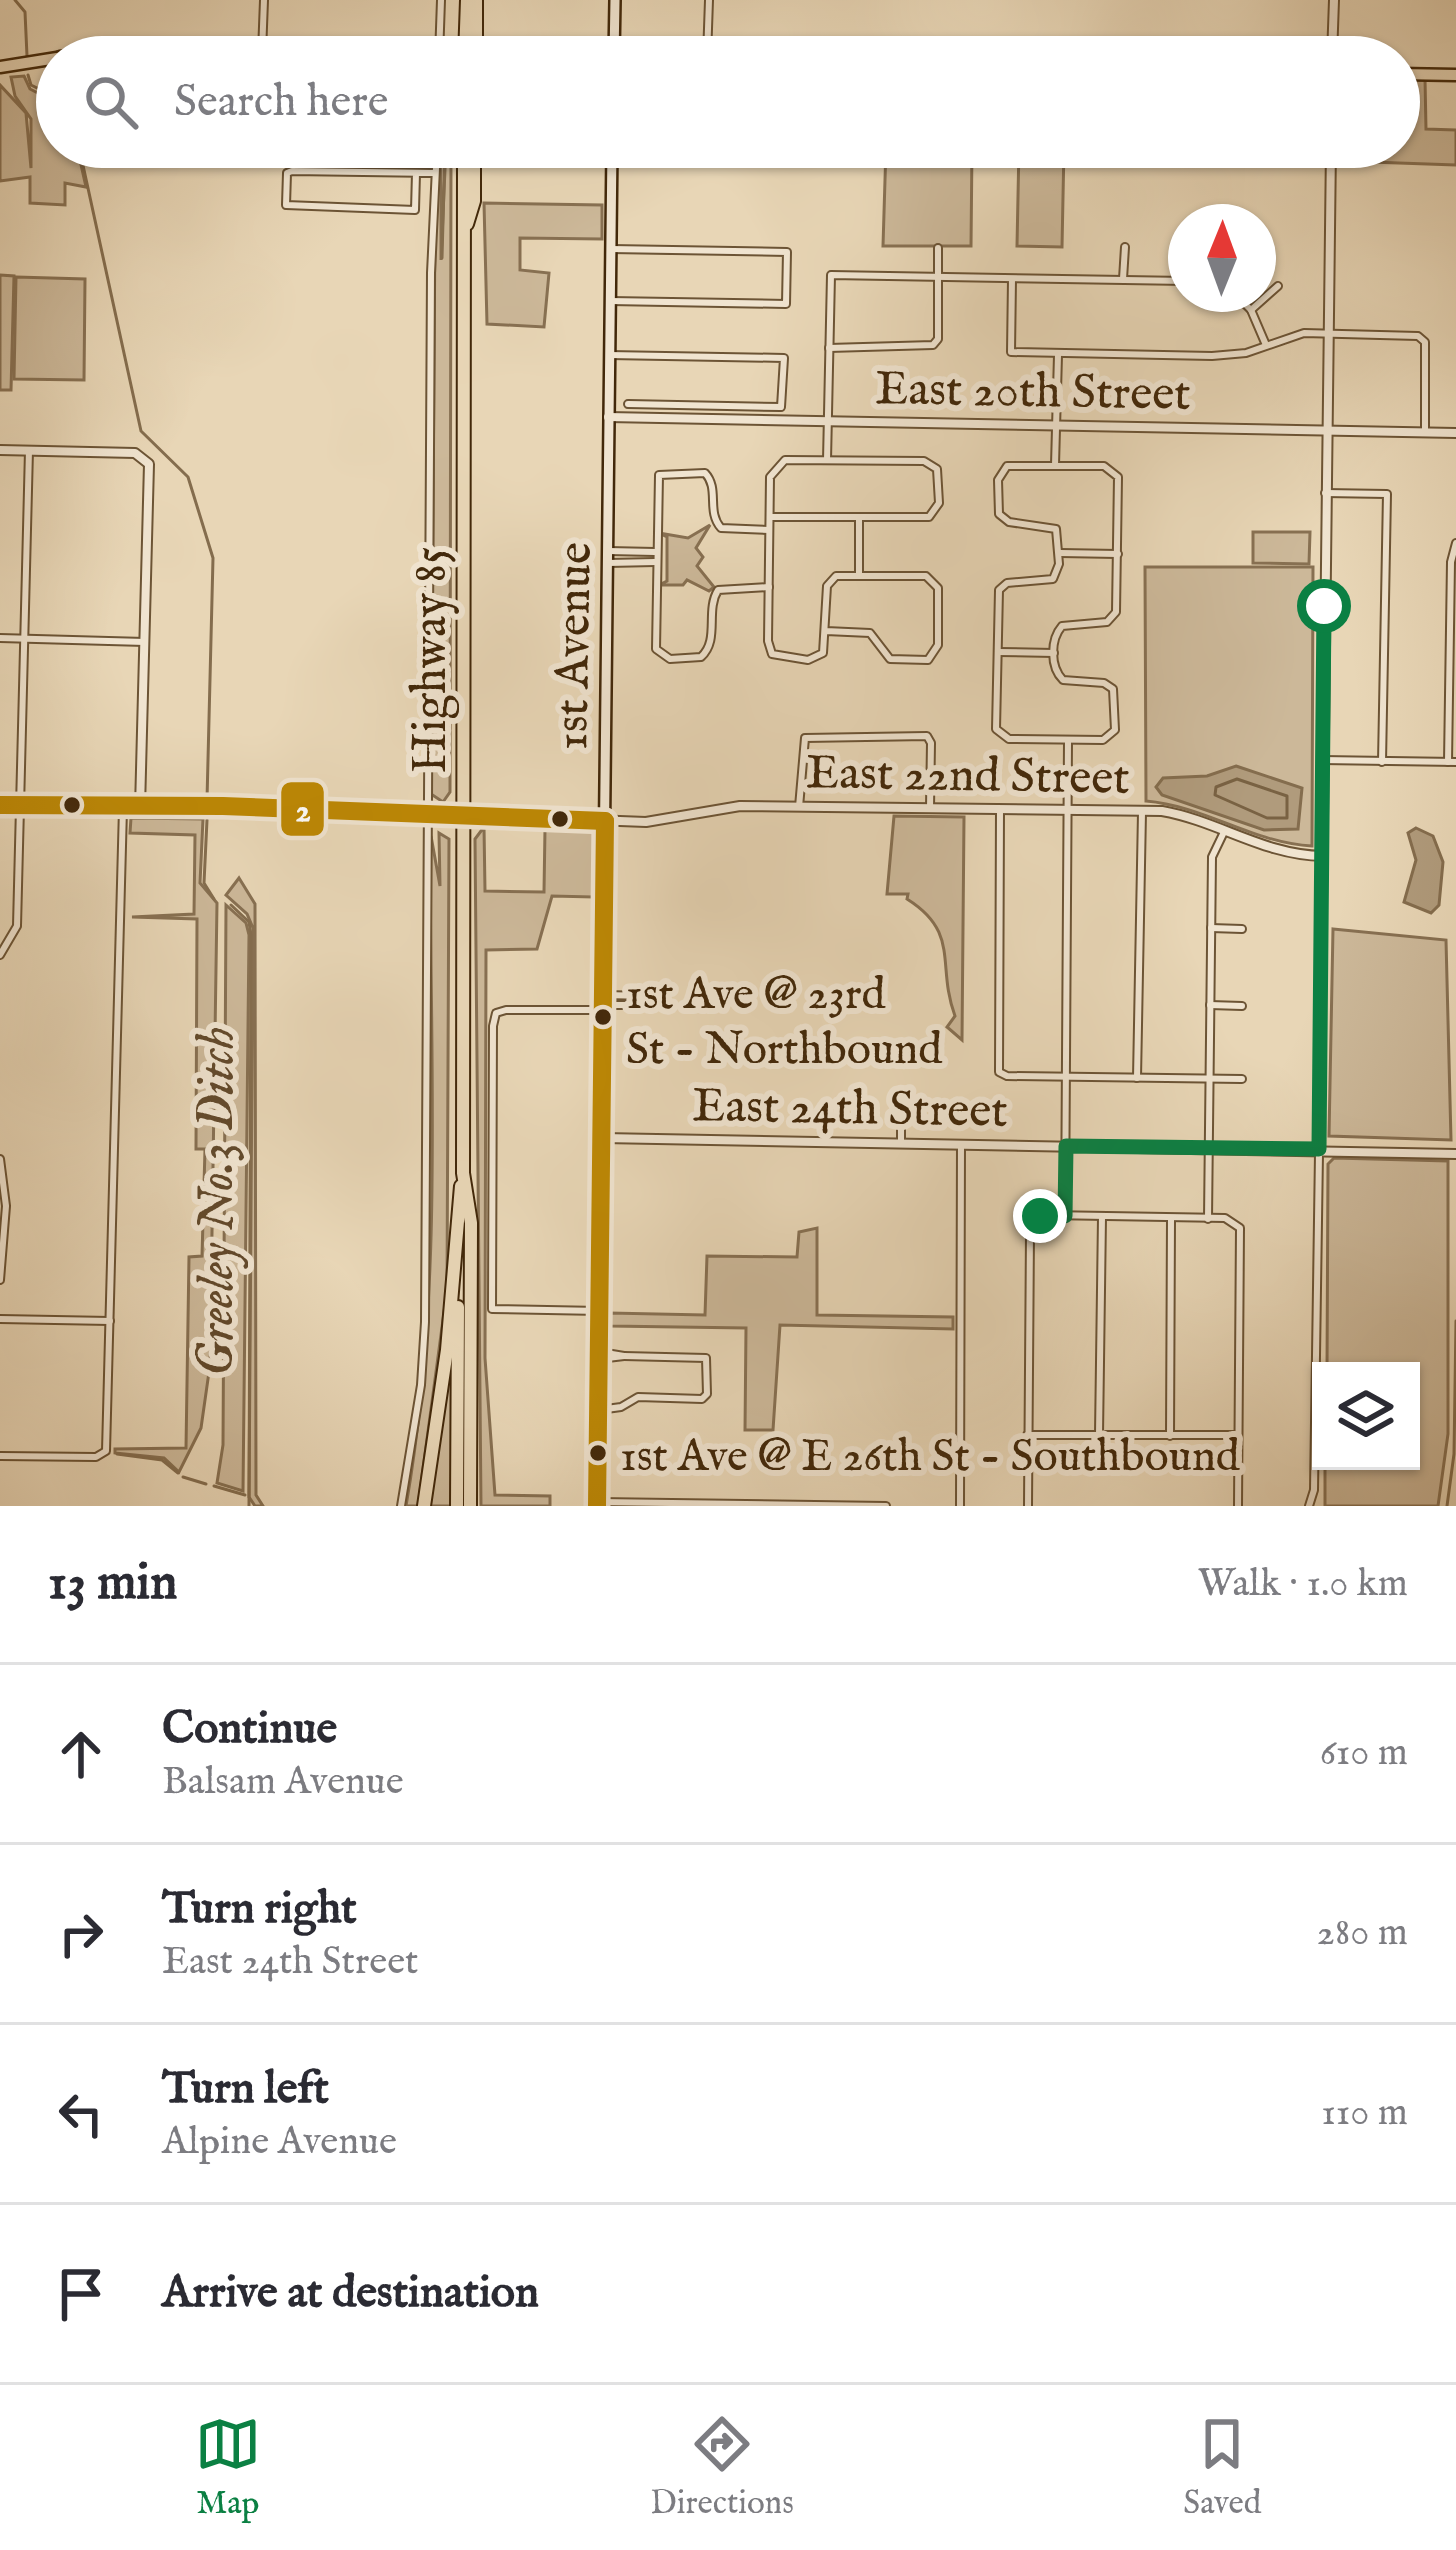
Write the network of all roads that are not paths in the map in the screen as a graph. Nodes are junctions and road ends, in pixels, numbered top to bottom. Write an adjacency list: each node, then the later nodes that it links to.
1 (264, 0): 7 (street)
2 (441, 0): 8 (street)
3 (472, 0): 9 (highway); 10 (highway)
4 (615, 0): 11 (main road)
5 (709, 0): 12 (street)
6 (1334, 0): 13 (street)
7 (263, 36)
8 (440, 36)
9 (468, 36)
10 (475, 36)
11 (614, 36)
12 (708, 36)
13 (1333, 36)
14 (36, 61): 15 (main road)
15 (0, 67)
16 (1420, 74): 17 (main road)
17 (1456, 74)
18 (435, 168): 24 (street)
19 (464, 168): 25 (highway, Highway 85)
20 (474, 168): 25 (highway)
21 (612, 168): 28 (main road, 1st Avenue)
22 (1330, 168): 35 (street)
23 (416, 172): 23 (street); 24 (street)
24 (435, 172): 85 (street)
25 (464, 236): 86 (highway, Highway 85)
26 (1125, 247): 31 (street)
27 (938, 248): 29 (street)
28 (610, 249): 33 (main road, 1st Avenue); 33 (street)
29 (938, 277): 30 (street); 37 (street); 37 (street)
30 (1012, 279): 31 (street); 38 (street)
31 (1123, 280): 32 (street)
32 (1168, 281)
33 (610, 301): 39 (main road, 1st Avenue)
34 (1252, 312): 36 (street)
35 (1323, 334): 36 (street); 44 (street); 45 (street)
36 (1266, 345): 38 (street)
37 (829, 348): 42 (street)
38 (1058, 353): 43 (street)
39 (609, 355): 40 (street); 41 (main road, 1st Avenue)
40 (628, 404)
41 (608, 417): 42 (street, East 20th Street); 60 (main road, 1st Avenue)
42 (827, 421): 43 (street, East 20th Street); 49 (street)
43 (1055, 426): 44 (street, East 20th Street); 50 (street)
44 (1325, 430): 45 (street, East 20th Street); 51 (street)
45 (1425, 432): 46 (street, East 20th Street)
46 (1456, 433)
47 (0, 450): 48 (street)
48 (29, 451): 67 (street); 68 (street)
49 (827, 460): 52 (street); 53 (street)
50 (1055, 465): 58 (street); 59 (street)
51 (1325, 493): 73 (street); 74 (street)
52 (770, 517): 53 (street); 54 (street)
53 (859, 518): 62 (street)
54 (769, 530): 56 (street); 63 (street)
55 (1456, 542): 57 (street)
56 (655, 552): 60 (street); 61 (street)
57 (1454, 552): 64 (street)
58 (1060, 553): 59 (street); 69 (street)
59 (1118, 554): 70 (street)
60 (608, 557): 61 (street); 87 (main road, 1st Avenue)
61 (655, 562): 63 (street)
62 (859, 574): 65 (street); 65 (street)
63 (769, 587): 65 (street)
64 (1453, 623): 71 (street)
65 (826, 631)
66 (0, 638): 67 (street)
67 (23, 639): 68 (street); 77 (street)
68 (145, 642): 80 (street)
69 (996, 652): 70 (street); 72 (street)
70 (1054, 653): 72 (street)
71 (1453, 690): 75 (street)
72 (1068, 740): 83 (street)
73 (1322, 760): 74 (street); 89 (street)
74 (1382, 761): 75 (street)
75 (1452, 762)
76 (0, 805): 77 (street, East 22nd Street)
77 (19, 806): 79 (street, East 22nd Street); 92 (street)
78 (799, 807): 81 (street, East 22nd Street); 81 (street); 87 (street, East 22nd Street)
79 (123, 808): 80 (street, East 22nd Street); 120 (street)
80 (140, 808): 85 (street, East 22nd Street)
81 (930, 808): 82 (street, East 22nd Street)
82 (1000, 809): 83 (street, East 22nd Street); 98 (street)
83 (1068, 809): 84 (street, East 22nd Street); 98 (street)
84 (1142, 811): 88 (street, East 22nd Street); 99 (street)
85 (426, 816): 86 (street, East 22nd Street); 129 (street)
86 (465, 817): 87 (street, East 22nd Street); 111 (highway, Highway 85)
87 (605, 821): 95 (main road, 1st Avenue)
88 (1223, 832): 89 (street, East 22nd Street); 90 (street)
89 (1323, 856): 108 (street)
90 (1211, 928): 91 (street); 96 (street)
91 (1242, 929)
92 (4, 939): 93 (street)
93 (0, 956)
94 (650, 1000): 95 (street)
95 (604, 1003): 103 (main road, 1st Avenue); 118 (street)
96 (1210, 1005): 97 (street); 100 (street)
97 (1242, 1006)
98 (1067, 1077): 99 (street); 106 (street)
99 (1138, 1078): 100 (street)
100 (1210, 1079): 101 (street); 107 (street)
101 (1242, 1079)
102 (901, 1106): 104 (street)
103 (603, 1138): 104 (street, East 24th Street); 118 (main road, 1st Avenue)
104 (901, 1143): 105 (street, East 24th Street)
105 (962, 1144): 106 (street, East 24th Street); 134 (street)
106 (1066, 1146): 107 (street, East 24th Street); 112 (street)
107 (1208, 1148): 108 (street, East 24th Street); 114 (street)
108 (1319, 1149): 109 (street, East 24th Street); 137 (street)
109 (1456, 1154)
110 (0, 1159): 117 (street)
111 (463, 1173): 116 (highway, Highway 85); 132 (highway, Highway 85)
112 (1065, 1216): 113 (street); 123 (street)
113 (1102, 1217): 115 (street); 124 (street)
114 (1208, 1219): 115 (street); 125 (street)
115 (1171, 1220): 126 (street)
116 (455, 1252): 130 (highway, Highway 85); 131 (highway)
117 (0, 1280)
118 (600, 1311): 121 (main road, 1st Avenue)
119 (0, 1319): 120 (street)
120 (110, 1321): 127 (street)
121 (600, 1355): 122 (main road, 1st Avenue); 122 (street)
122 (599, 1410): 128 (main road, 1st Avenue)
123 (1028, 1435): 124 (street); 135 (street)
124 (1099, 1435): 126 (street)
125 (1237, 1435): 126 (street); 136 (street)
126 (1170, 1436)
127 (0, 1456)
128 (597, 1504): 133 (street)
129 (400, 1506)
130 (424, 1506)
131 (458, 1506)
132 (474, 1506)
133 (886, 1506)
134 (960, 1506)
135 (1028, 1506)
136 (1238, 1506)
137 (1309, 1506)

